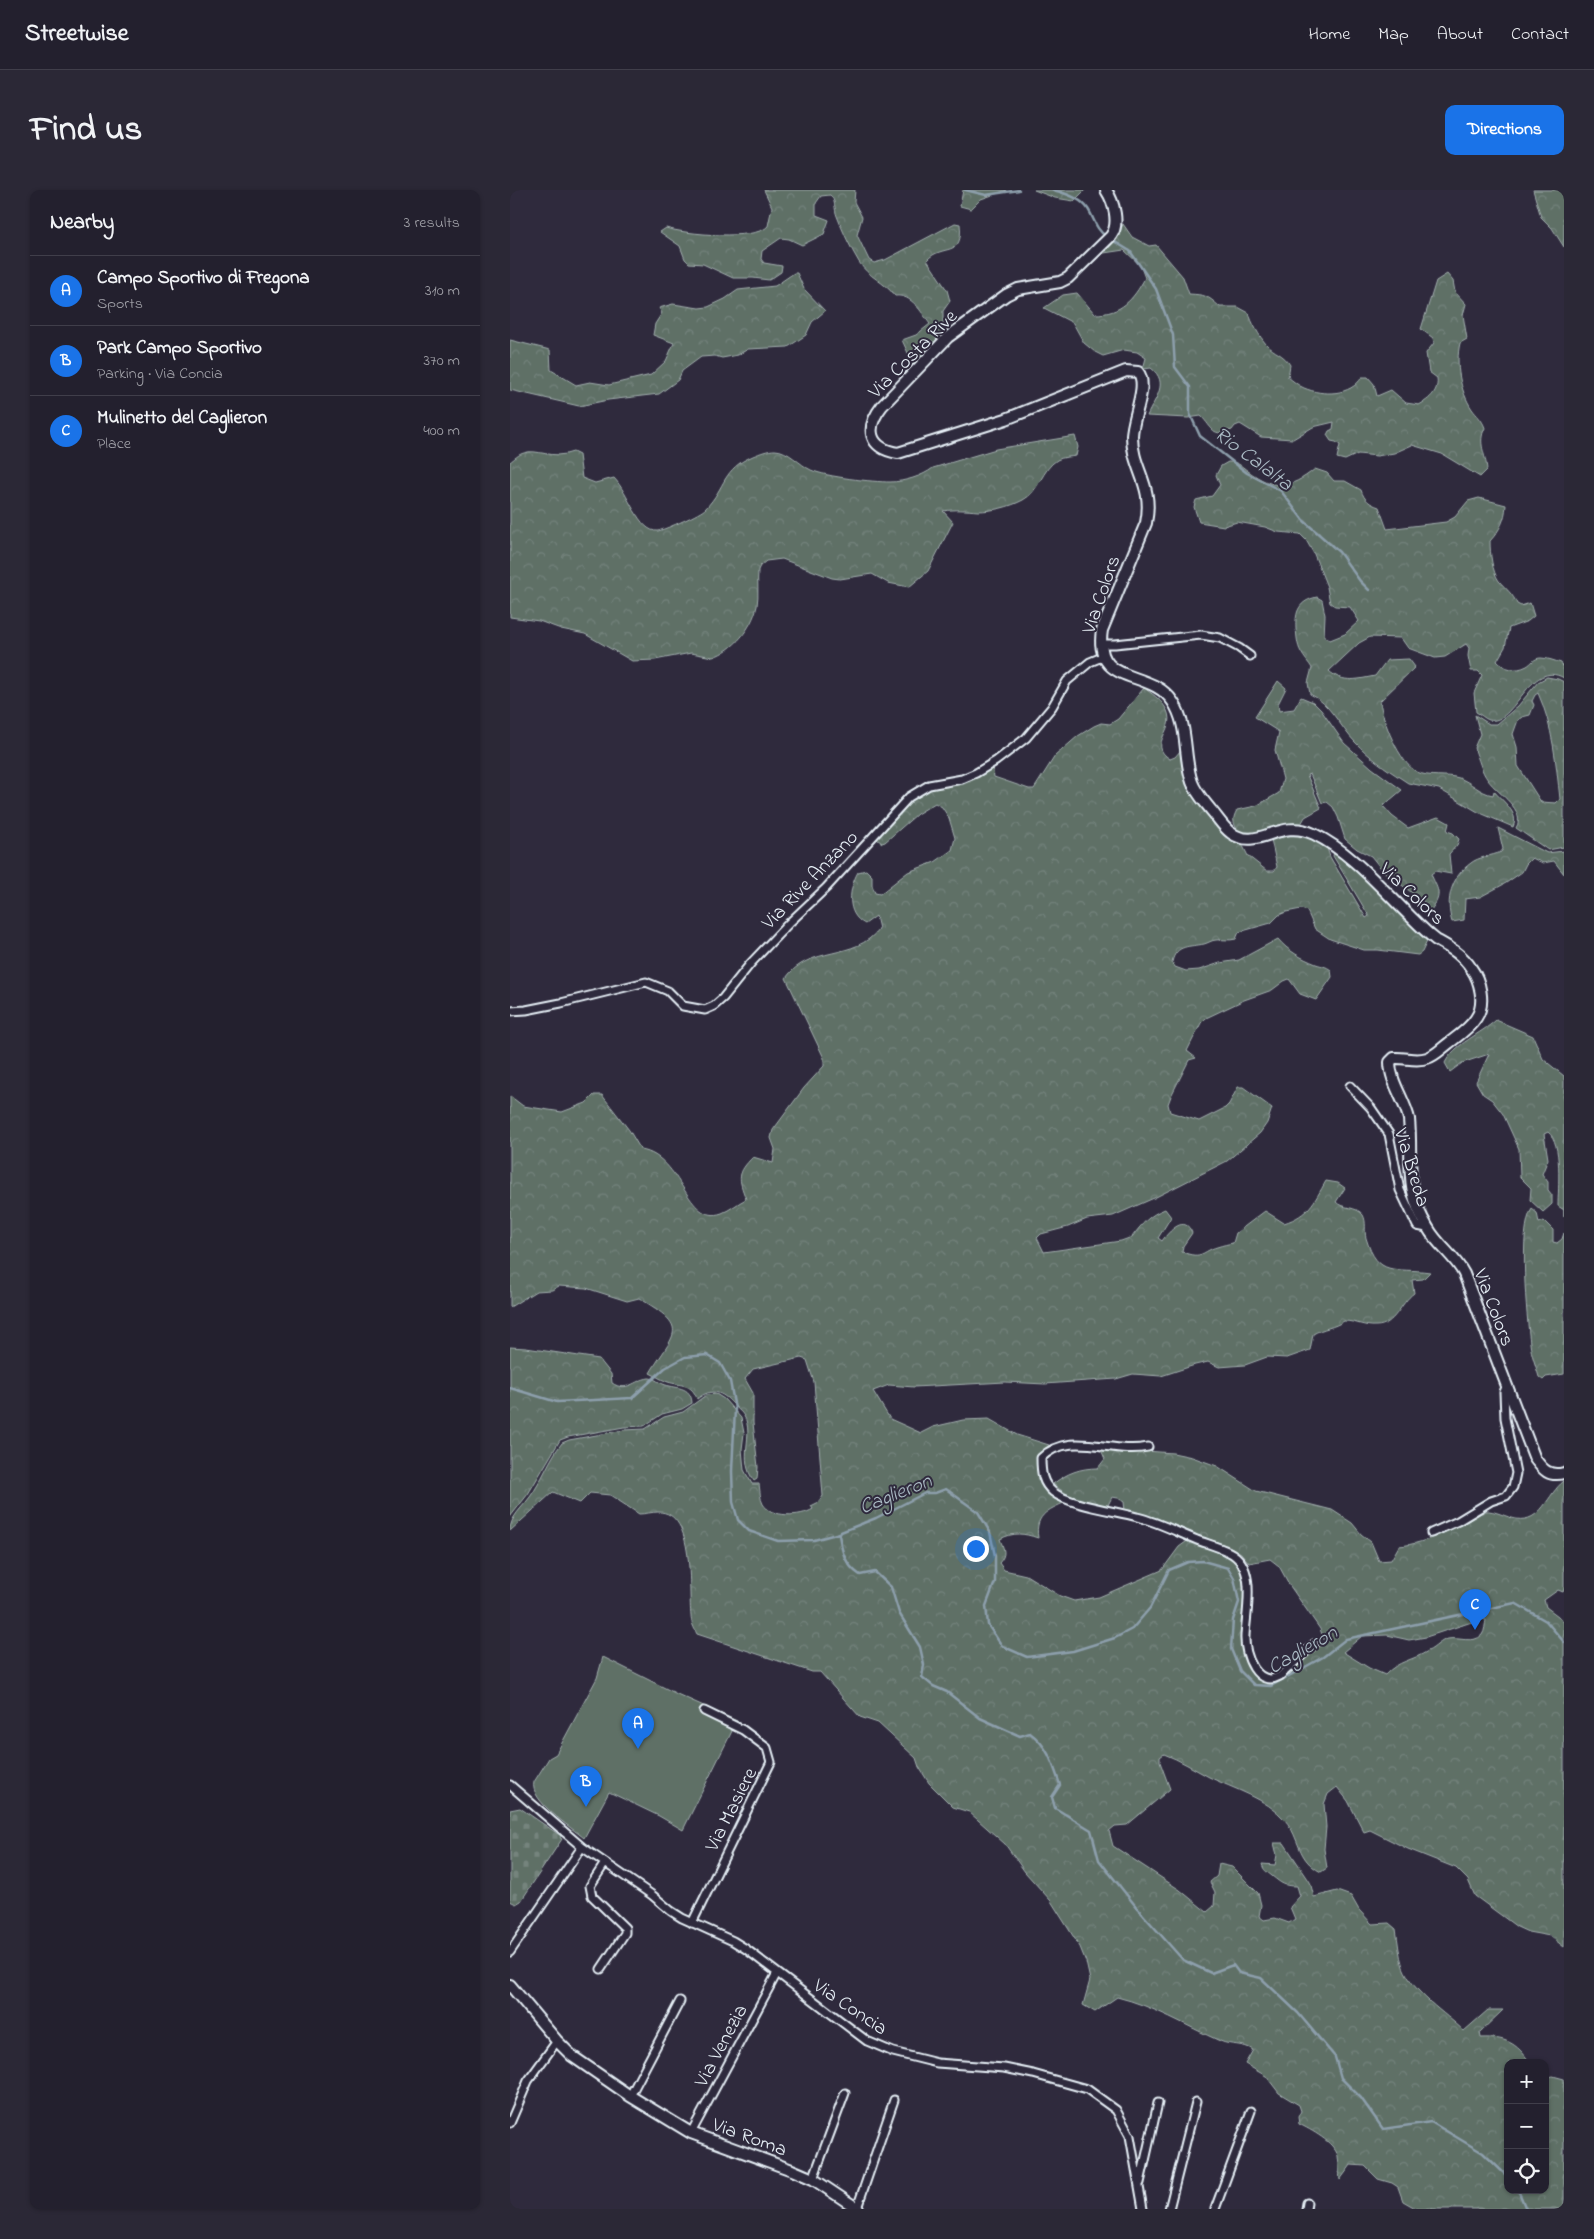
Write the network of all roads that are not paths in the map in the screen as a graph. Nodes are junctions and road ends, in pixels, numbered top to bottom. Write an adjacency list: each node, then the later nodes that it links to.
1 (1106, 190): 2 (street, Via Costa Rive)
2 (1133, 422): 3 (street, Via Colors)
3 (1100, 644): 4 (street); 5 (street, Via Colors)
4 (1250, 656)
5 (1102, 657): 6 (street, Via Rive Anzano); 8 (street, Via Colors)
6 (510, 1011)
7 (1350, 1086): 8 (street, Via Breda)
8 (1427, 1228): 9 (street, Via Colors)
9 (1506, 1386): 11 (street, Via Colors); 12 (street)
10 (1148, 1447): 13 (street)
11 (1564, 1473)
12 (1431, 1533)
13 (1314, 1644)
14 (704, 1711): 18 (street, Via Masiere)
15 (511, 1790): 16 (street, Via Concia)
16 (582, 1847): 17 (street, Via Concia); 19 (street)
17 (605, 1863): 18 (street, Via Concia); 20 (street)
18 (692, 1923): 21 (street, Via Concia)
19 (510, 1952)
20 (601, 1969)
21 (777, 1973): 32 (street, Via Venezia); 34 (street, Via Concia)
22 (510, 1985): 24 (street, Via Roma)
23 (680, 2001): 26 (street)
24 (557, 2041): 26 (street, Via Roma); 31 (street)
25 (845, 2093): 33 (street)
26 (630, 2096): 32 (street, Via Roma)
27 (894, 2100): 35 (street)
28 (1196, 2102): 37 (street)
29 (1158, 2103): 34 (street, Via Concia)
30 (1251, 2111): 38 (street)
31 (510, 2123)
32 (691, 2133): 33 (street, Via Roma)
33 (813, 2179): 35 (street, Via Roma)
34 (1140, 2186): 36 (street, Via Concia)
35 (858, 2209)
36 (1142, 2209)
37 (1170, 2209)
38 (1215, 2209)

